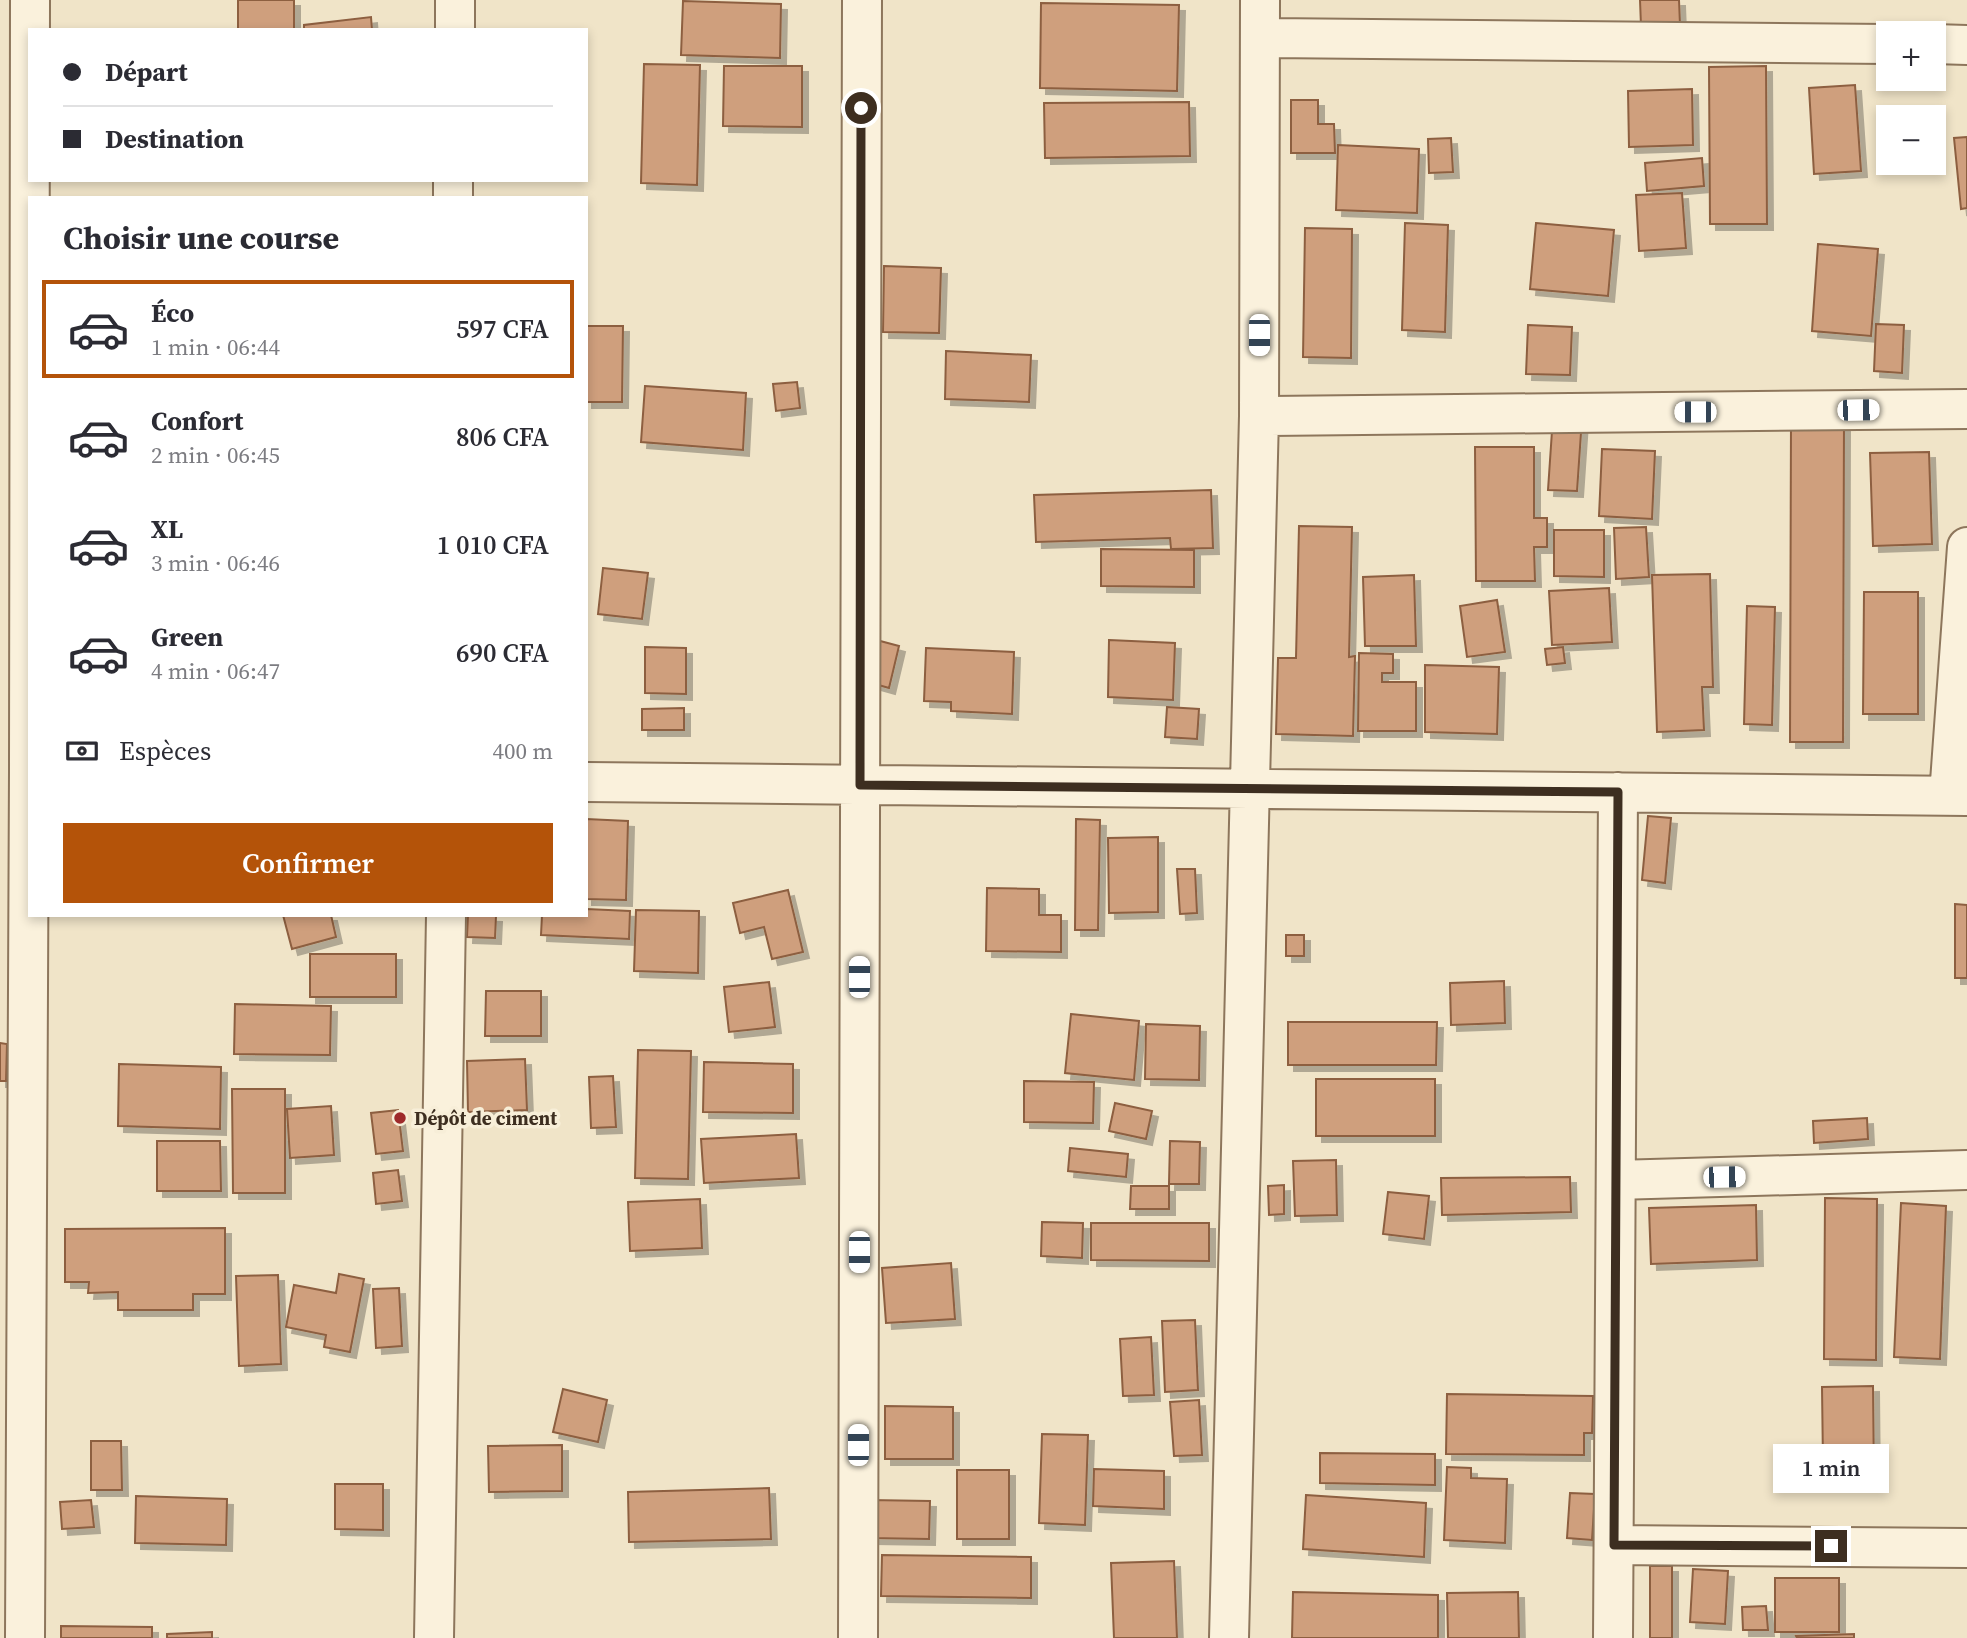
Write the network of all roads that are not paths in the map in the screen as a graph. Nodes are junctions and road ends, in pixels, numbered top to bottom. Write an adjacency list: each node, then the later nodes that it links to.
1 (30, 0): 5 (street)
2 (455, 0): 6 (street)
3 (862, 0): 17 (street)
4 (1260, 0): 7 (street)
5 (30, 28)
6 (455, 28)
7 (1260, 38): 8 (street); 12 (street)
8 (1876, 44)
9 (1946, 44): 10 (street)
10 (1967, 44)
11 (1967, 409): 12 (street)
12 (1259, 416): 18 (street)
13 (1967, 547): 20 (street)
14 (0, 771): 15 (street)
15 (28, 771)
16 (588, 782): 17 (street)
17 (860, 785): 18 (street); 29 (street)
18 (1249, 788): 19 (street); 30 (street)
19 (1618, 792): 20 (street); 24 (street)
20 (1958, 796)
21 (29, 917): 27 (street)
22 (446, 917): 28 (street)
23 (1967, 1170): 24 (street)
24 (1616, 1180): 25 (street)
25 (1614, 1545): 26 (street); 31 (street)
26 (1967, 1548)
27 (24, 1638)
28 (434, 1638)
29 (858, 1638)
30 (1229, 1638)
31 (1613, 1638)

